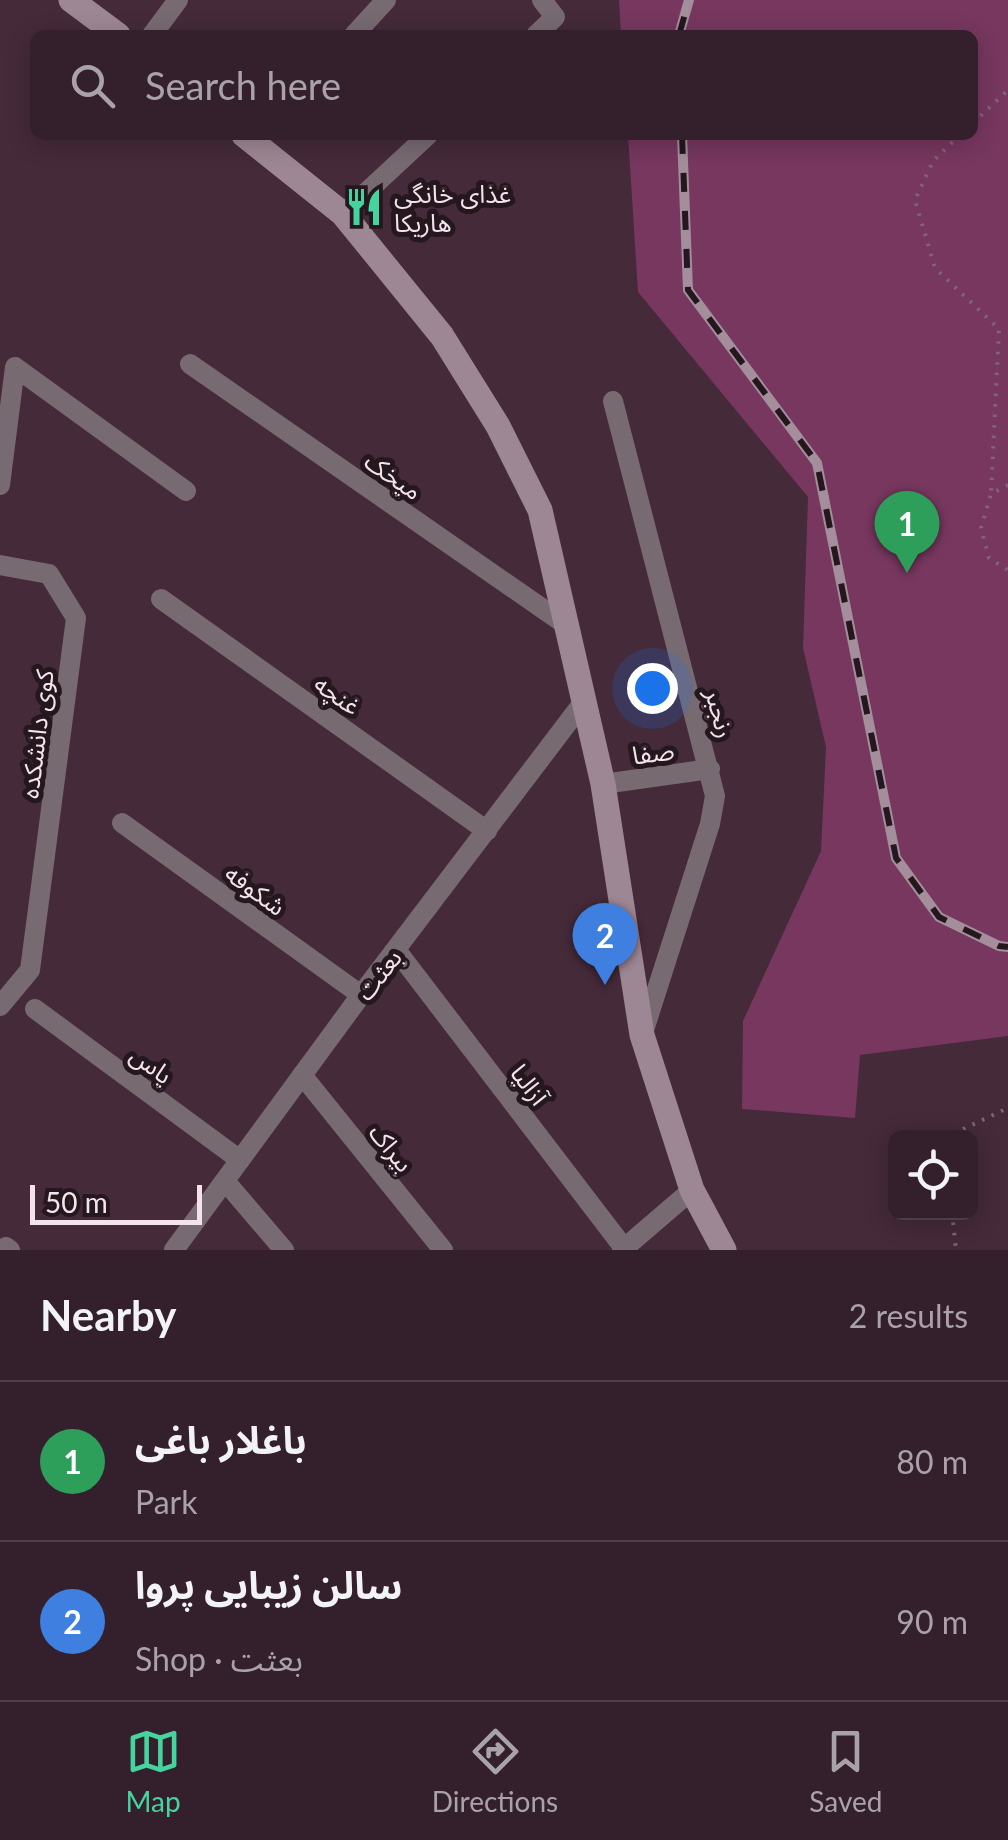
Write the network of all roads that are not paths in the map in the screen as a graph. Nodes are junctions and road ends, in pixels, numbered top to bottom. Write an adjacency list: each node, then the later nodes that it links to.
1 (72, 0): 5 (main road)
2 (178, 0): 6 (street)
3 (386, 0): 7 (street)
4 (542, 0): 8 (street)
5 (111, 30)
6 (156, 30)
7 (359, 30)
8 (541, 30)
9 (256, 140): 11 (main road)
10 (423, 140): 11 (street)
11 (343, 214): 18 (main road)
12 (190, 364): 18 (street, میخک)
13 (614, 401): 20 (street, رنجبر)
14 (0, 485): 15 (street)
15 (186, 491)
16 (0, 565): 26 (street, کوی دانشکده)
17 (161, 598): 23 (street, غنچه)
18 (569, 627): 19 (main road)
19 (586, 700): 21 (main road); 23 (street, بعثت)
20 (710, 769): 21 (street, صفا); 28 (street, رنجبر)
21 (604, 784): 28 (main road)
22 (122, 823): 25 (street, شکوفه)
23 (487, 831): 24 (street, بعثت)
24 (396, 951): 25 (street, بعثت); 33 (street, آزالیا)
25 (361, 995): 29 (street, بعثت)
26 (0, 1006)
27 (35, 1009): 30 (street, یاس)
28 (642, 1034): 32 (main road)
29 (302, 1075): 30 (street, بعثت); 36 (street, بیراک)
30 (240, 1160): 31 (street, بعثت)
31 (225, 1180): 34 (street, بعثت); 35 (street)
32 (692, 1190): 33 (street, آزالیا); 37 (main road)
33 (623, 1249)
34 (174, 1250)
35 (284, 1250)
36 (443, 1250)
37 (724, 1250)

